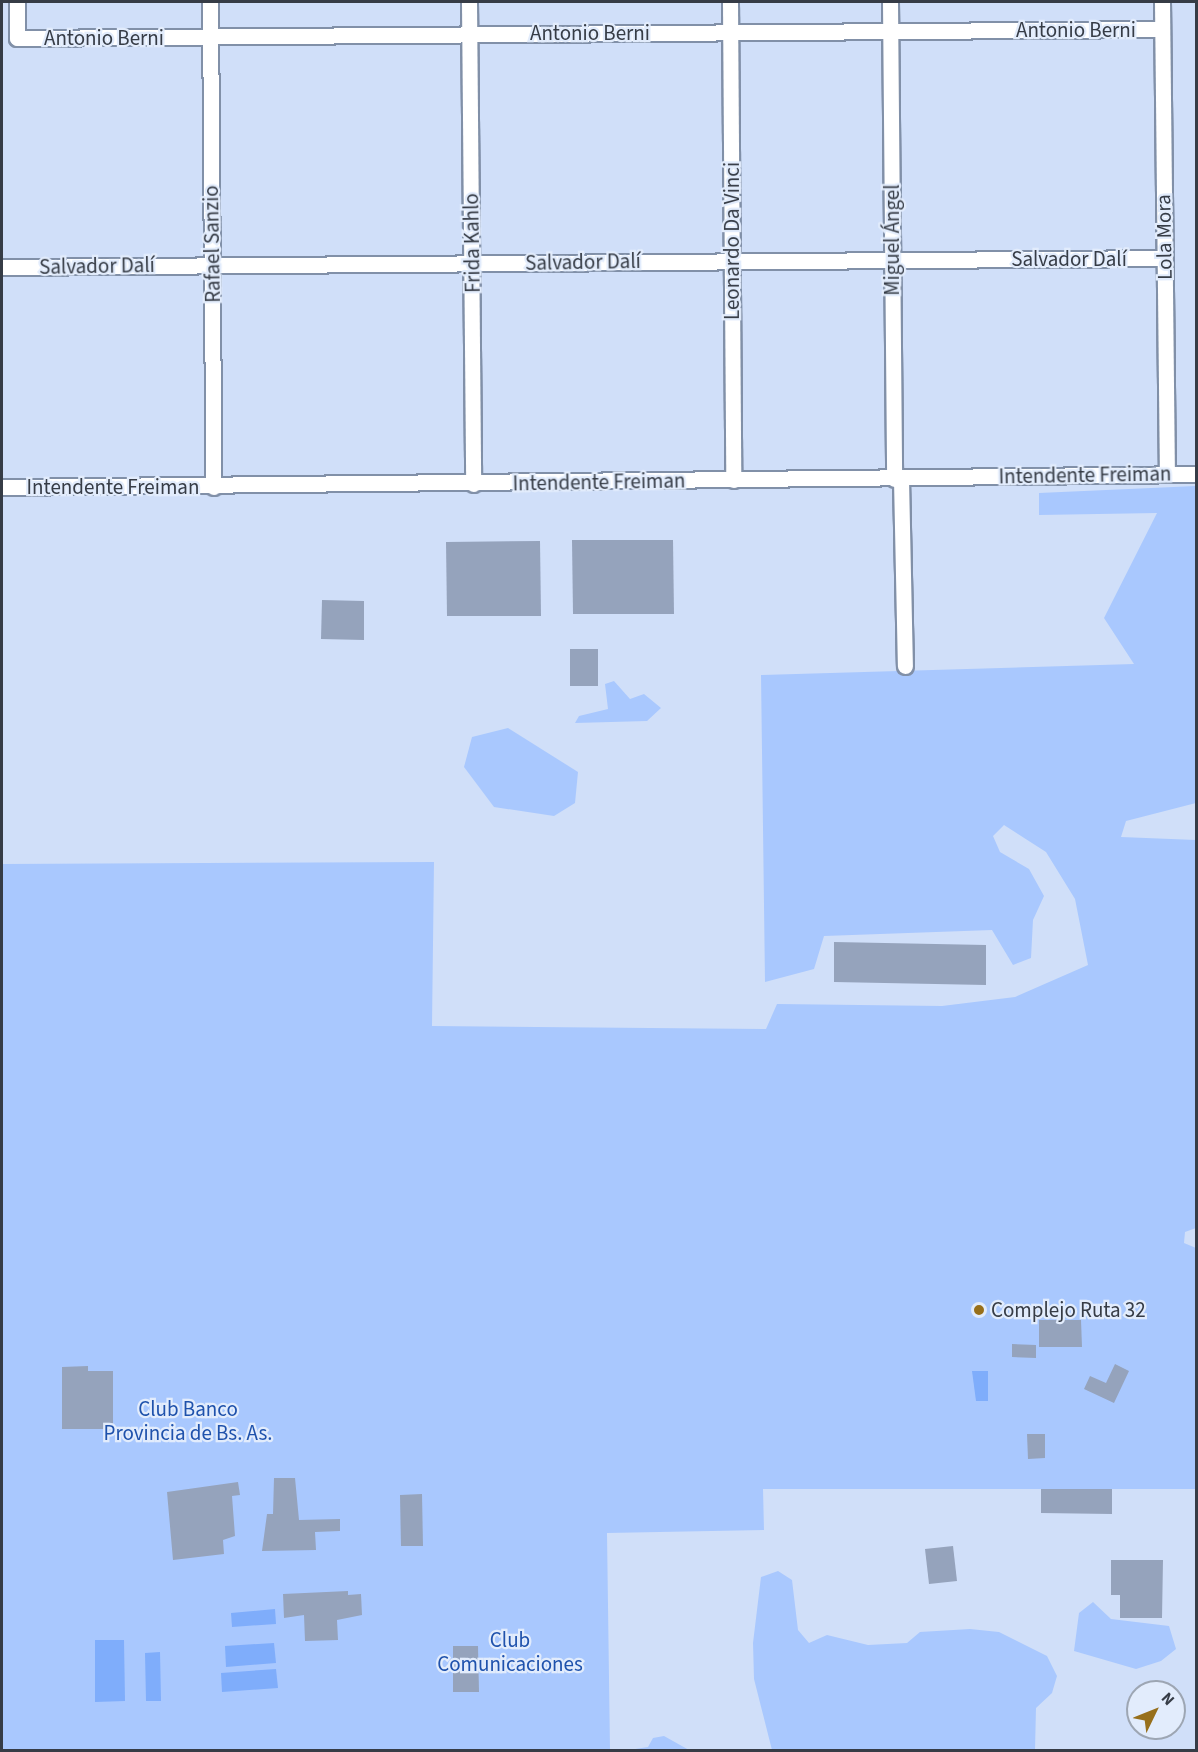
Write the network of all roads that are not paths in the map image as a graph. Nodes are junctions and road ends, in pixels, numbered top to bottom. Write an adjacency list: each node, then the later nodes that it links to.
1 (17, 2): 11 (street, Antonio Berni)
2 (210, 2): 11 (street, Rafael Sanzio)
3 (469, 2): 10 (street, Frida Kahlo)
4 (730, 2): 9 (street, Leonardo Da Vinci)
5 (890, 2): 8 (street, Miguel Ángel)
6 (1162, 2): 7 (street, Lola Mora)
7 (1162, 29): 8 (street, Antonio Berni); 12 (street, Lola Mora)
8 (890, 30): 9 (street, Antonio Berni); 14 (street, Miguel Ángel)
9 (730, 32): 10 (street, Antonio Berni); 13 (street, Leonardo Da Vinci)
10 (469, 34): 11 (street, Antonio Berni); 15 (street, Frida Kahlo)
11 (210, 38): 16 (street, Rafael Sanzio)
12 (1164, 258): 14 (street, Salvador Dalí); 18 (street, Lola Mora)
13 (732, 260): 14 (street, Salvador Dalí); 15 (street, Salvador Dalí); 21 (street, Leonardo Da Vinci)
14 (892, 260): 20 (street, Miguel Ángel)
15 (472, 264): 16 (street, Salvador Dalí); 22 (street, Frida Kahlo)
16 (213, 265): 17 (street, Salvador Dalí); 23 (street, Rafael Sanzio)
17 (2, 267)
18 (1167, 473): 19 (street, Intendente Freiman); 20 (street, Intendente Freiman)
19 (1197, 474)
20 (897, 479): 21 (street, Intendente Freiman); 25 (street, Miguel Ángel)
21 (734, 480): 22 (street, Intendente Freiman)
22 (473, 484): 23 (street, Intendente Freiman)
23 (213, 487): 24 (street, Intendente Freiman)
24 (2, 488)
25 (905, 666)

